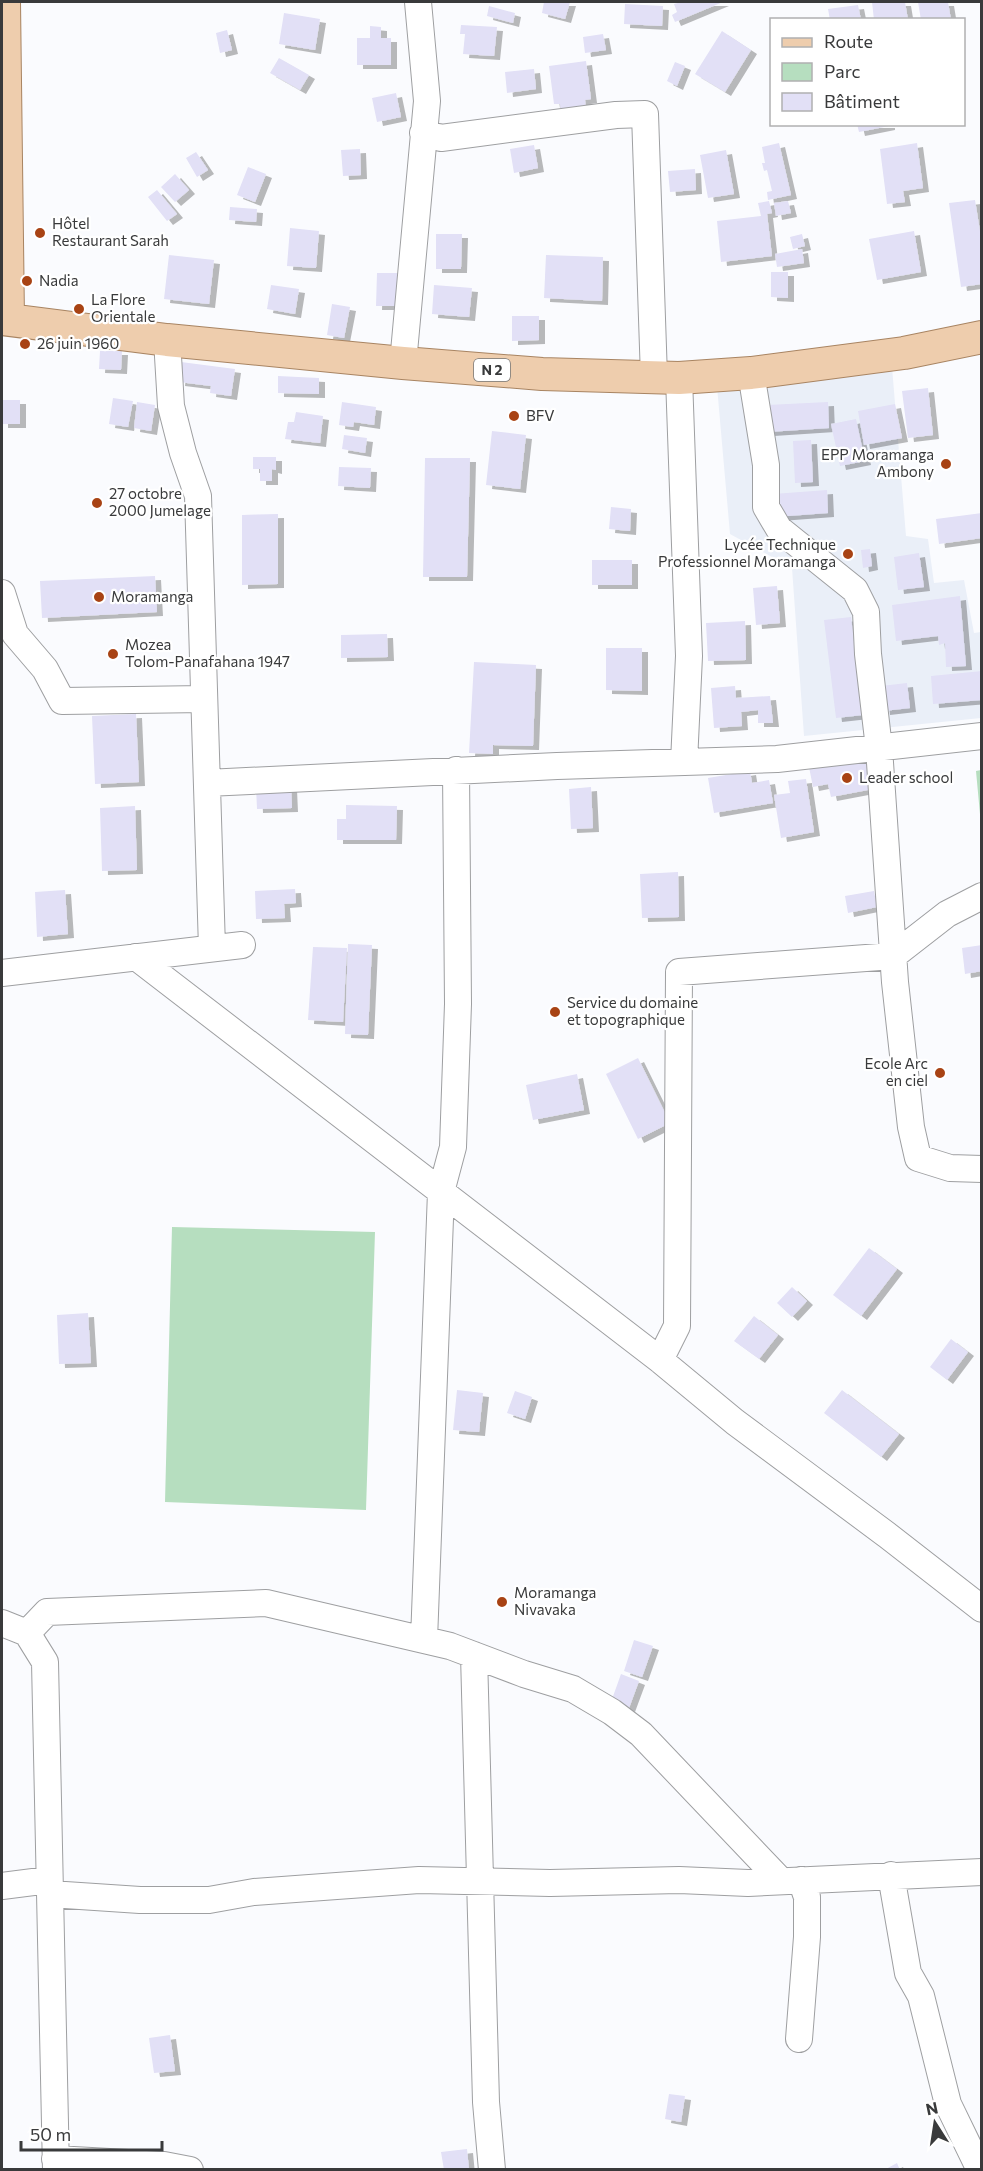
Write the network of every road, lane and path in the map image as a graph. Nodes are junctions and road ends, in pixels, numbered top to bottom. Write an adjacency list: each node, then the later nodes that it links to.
1 (4, 2): 4 (main road)
2 (418, 2): 3 (street)
3 (423, 133): 7 (street); 9 (street)
4 (5, 319): 6 (main road, N 2)
5 (981, 337): 8 (main road, N 2)
6 (167, 340): 7 (main road, N 2); 11 (street)
7 (403, 363): 9 (main road, N 2)
8 (751, 373): 9 (main road, N 2); 13 (street)
9 (667, 377): 14 (street)
10 (2, 593): 11 (street)
11 (204, 699): 16 (street)
12 (981, 736): 13 (street)
13 (879, 748): 14 (street); 20 (street)
14 (684, 762): 15 (street)
15 (456, 770): 16 (street); 24 (street)
16 (207, 783): 19 (street)
17 (981, 896): 20 (street)
18 (242, 945): 19 (street)
19 (212, 948): 21 (street)
20 (893, 956): 23 (street); 25 (street)
21 (136, 957): 22 (street); 24 (street)
22 (2, 973)
23 (981, 1169)
24 (441, 1192): 25 (street); 29 (street)
25 (660, 1360): 26 (street)
26 (980, 1605)
27 (2, 1623): 28 (street)
28 (27, 1633): 29 (street); 36 (street)
29 (424, 1640): 30 (street)
30 (474, 1654): 33 (street); 34 (street)
31 (981, 1872): 32 (street)
32 (891, 1875): 33 (street); 41 (street)
33 (791, 1880): 34 (street); 37 (street)
34 (480, 1882): 36 (street); 40 (street)
35 (2, 1886): 36 (street)
36 (50, 1887): 38 (street)
37 (799, 2038)
38 (56, 2164): 39 (street)
39 (190, 2169)
40 (492, 2169)
41 (980, 2169)

